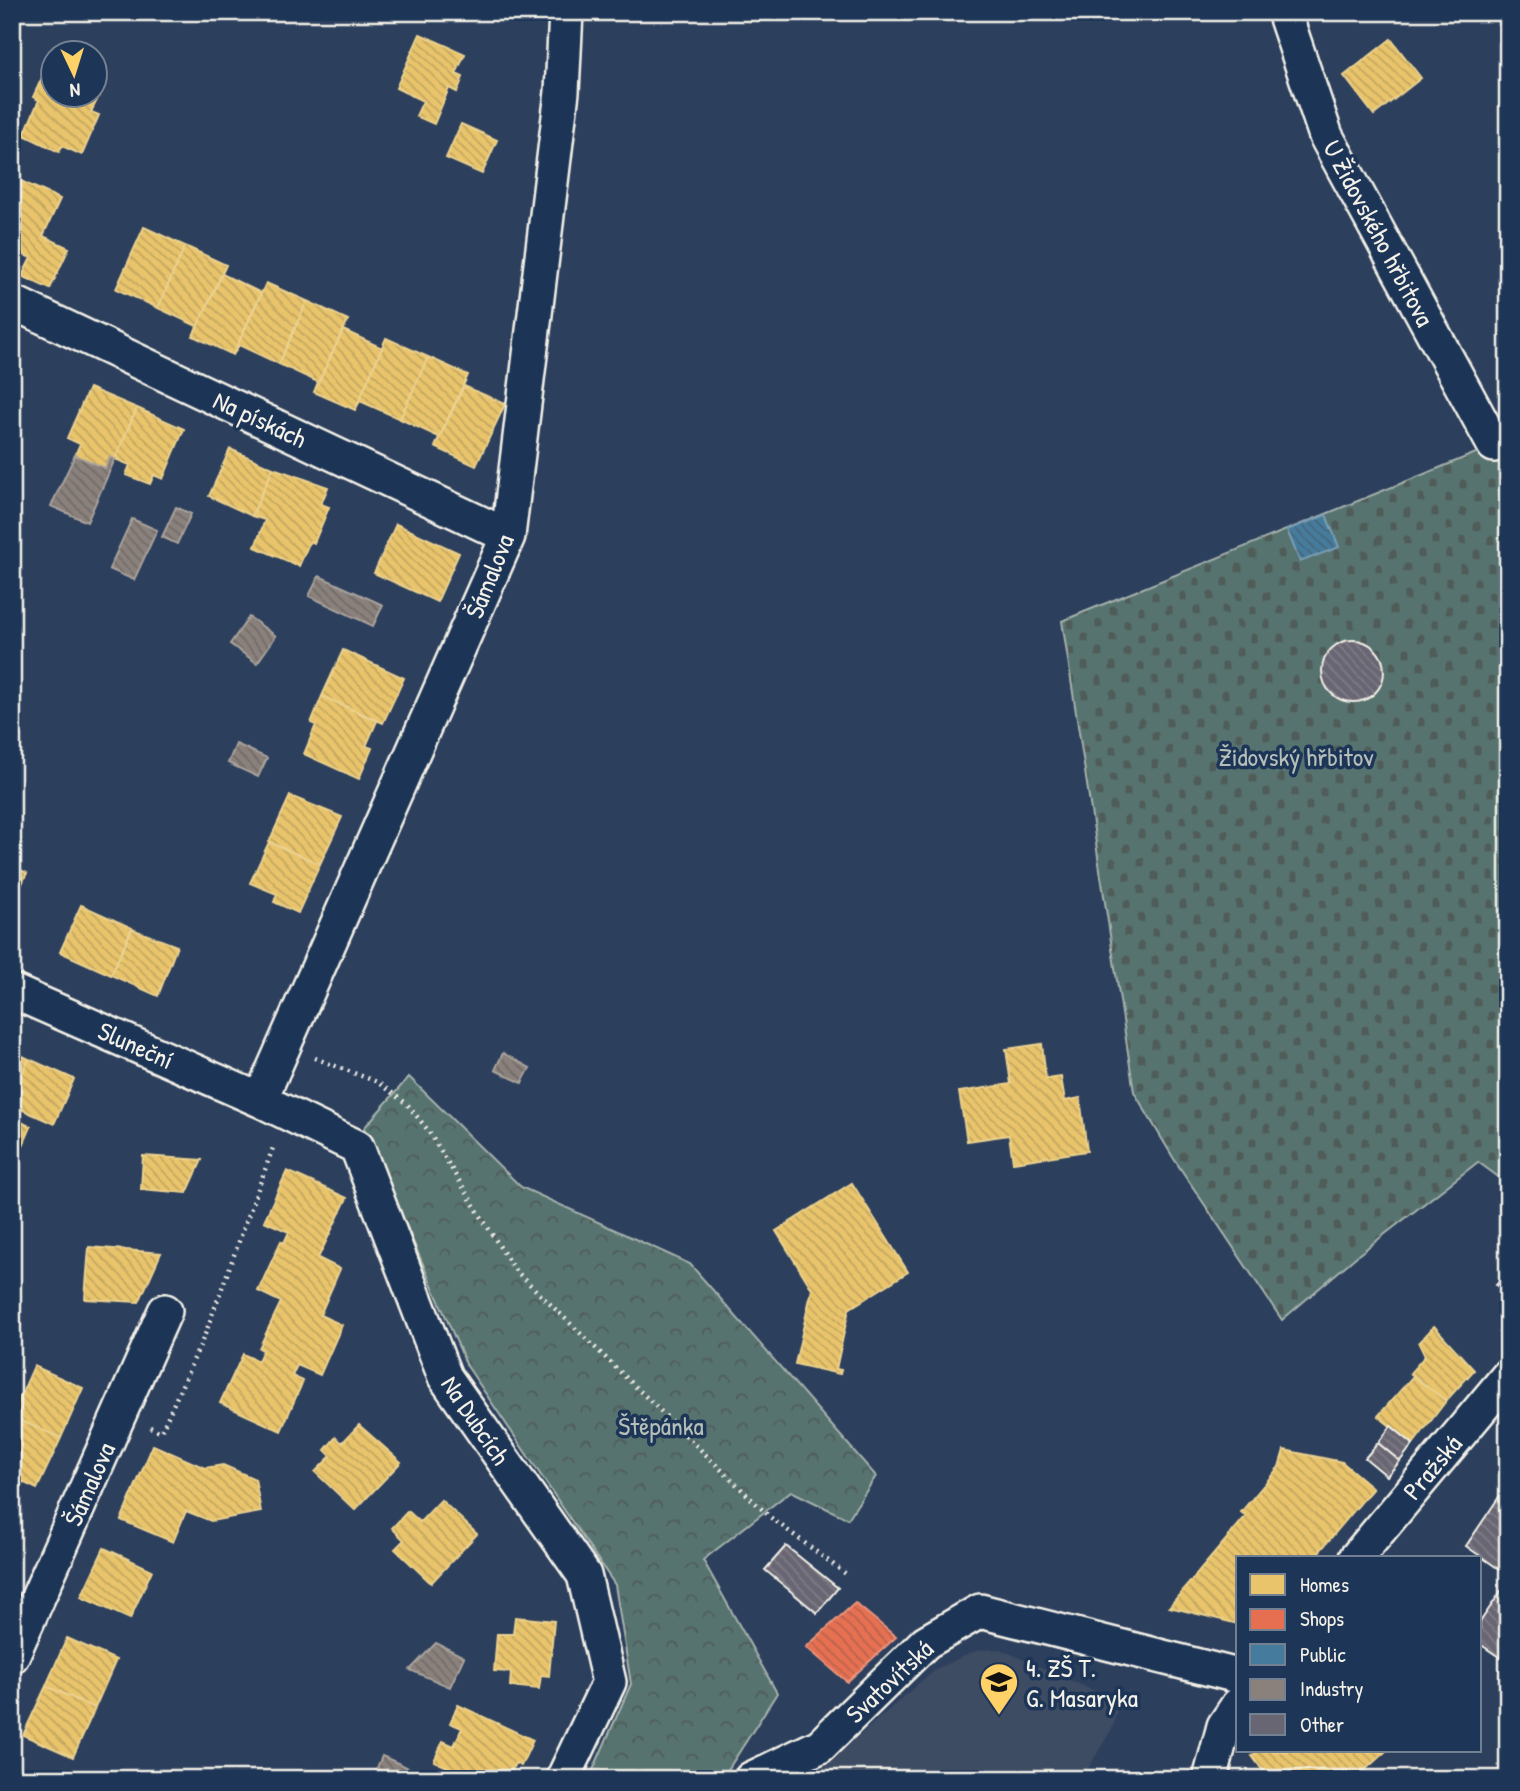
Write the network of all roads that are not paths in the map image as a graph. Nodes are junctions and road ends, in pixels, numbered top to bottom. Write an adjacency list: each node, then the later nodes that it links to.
1 (566, 12): 5 (street, Šámalova)
2 (1284, 12): 4 (street, U Židovského hřbitova)
3 (12, 302): 5 (street, Na pískách)
4 (1494, 445)
5 (508, 537): 7 (street, Šámalova)
6 (12, 991): 7 (street, Sluneční)
7 (275, 1107): 14 (street, Na Dubcích)
8 (165, 1311): 11 (street, Šámalova)
9 (1508, 1376): 10 (street, Pražská)
10 (1358, 1556)
11 (12, 1656)
12 (1236, 1675): 15 (street, Svatovítská)
13 (1236, 1708): 16 (street)
14 (564, 1779)
15 (751, 1779)
16 (1210, 1779)

